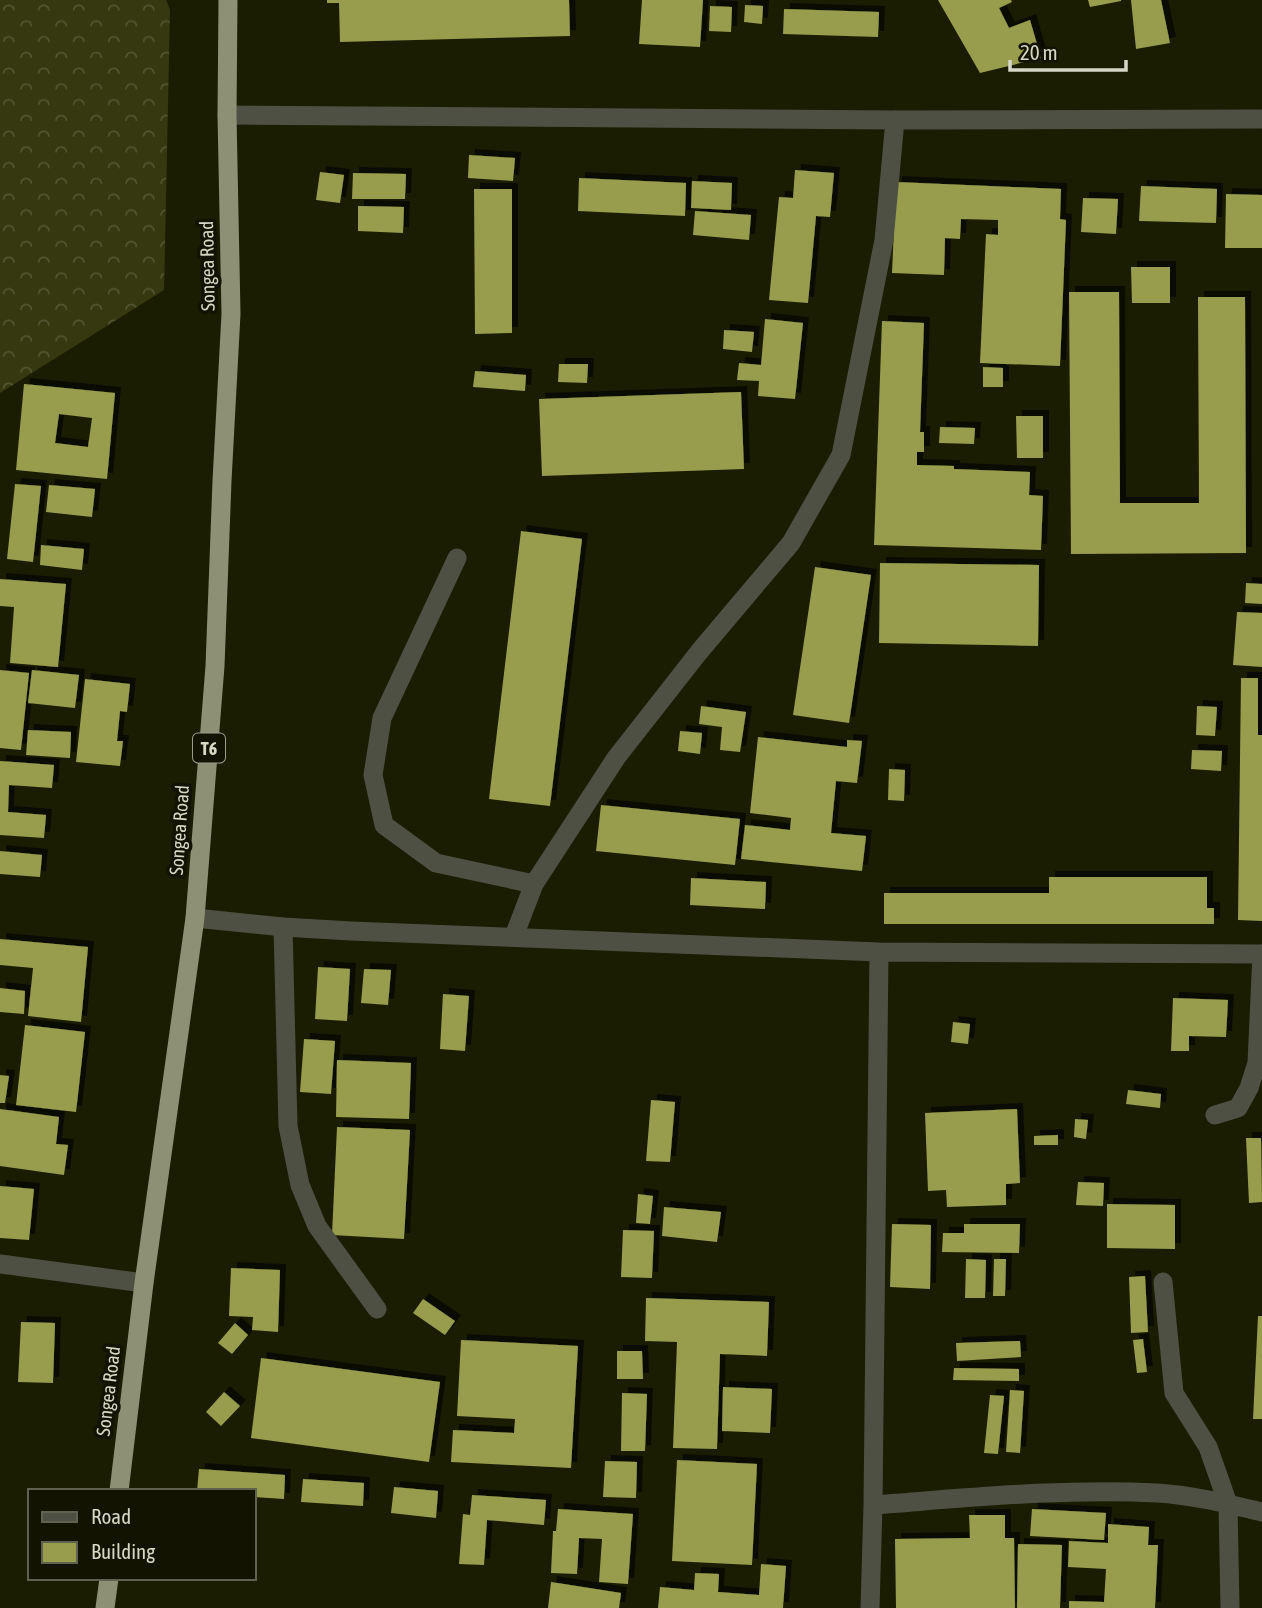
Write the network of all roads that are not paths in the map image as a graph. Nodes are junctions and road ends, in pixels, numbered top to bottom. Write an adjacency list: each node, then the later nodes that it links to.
1 (228, 0): 2 (highway, Songea Road / T6)
2 (228, 116): 4 (street); 7 (highway, Songea Road / T6)
3 (1262, 119): 4 (street)
4 (895, 120): 6 (street)
5 (457, 558): 6 (street)
6 (534, 884): 9 (street)
7 (195, 918): 8 (street); 15 (highway, Songea Road / T6)
8 (283, 927): 9 (street); 16 (street)
9 (514, 936): 10 (street)
10 (879, 953): 11 (street); 19 (street)
11 (1262, 954): 12 (street)
12 (1215, 1115)
13 (0, 1264): 15 (street)
14 (1163, 1282): 18 (street)
15 (144, 1283): 17 (highway, Songea Road / T6)
16 (377, 1309)
17 (119, 1489)
18 (1228, 1504): 19 (street); 20 (street); 24 (street)
19 (873, 1505): 23 (street)
20 (1262, 1512)
21 (108, 1580): 22 (highway)
22 (105, 1608)
23 (870, 1608)
24 (1230, 1608)

